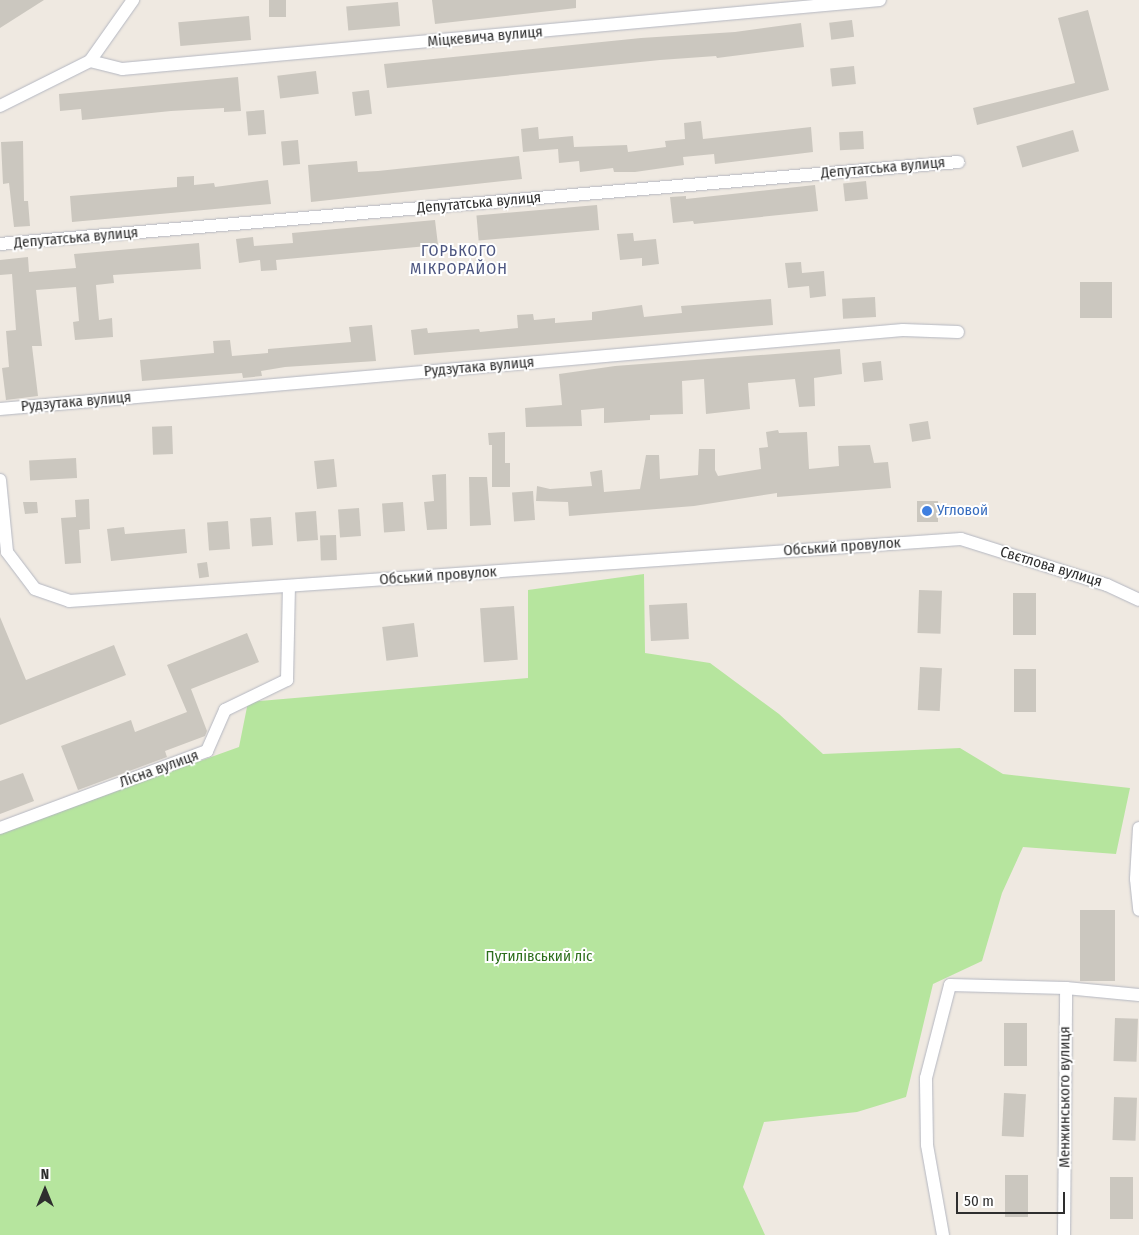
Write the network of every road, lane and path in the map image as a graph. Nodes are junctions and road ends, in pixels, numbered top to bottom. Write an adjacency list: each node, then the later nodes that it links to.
1 (133, 0): 3 (street)
2 (881, 1): 3 (street, Міцкевича вулиця)
3 (90, 61): 4 (street)
4 (0, 106)
5 (958, 162): 6 (street, Депутатська вулиця)
6 (0, 244)
7 (958, 332): 8 (street, Рудзутака вулиця)
8 (0, 408)
9 (0, 480): 11 (street, Обський провулок)
10 (961, 539): 11 (street, Обський провулок); 12 (street, Свєтлова вулиця)
11 (289, 586): 13 (street, Лісна вулиця)
12 (1139, 600)
13 (0, 828)
14 (1139, 828): 15 (street)
15 (1139, 910)
16 (1066, 988): 17 (street); 18 (street); 19 (street, Менжинського вулиця)
17 (1139, 995)
18 (944, 1235)
19 (1064, 1235)

